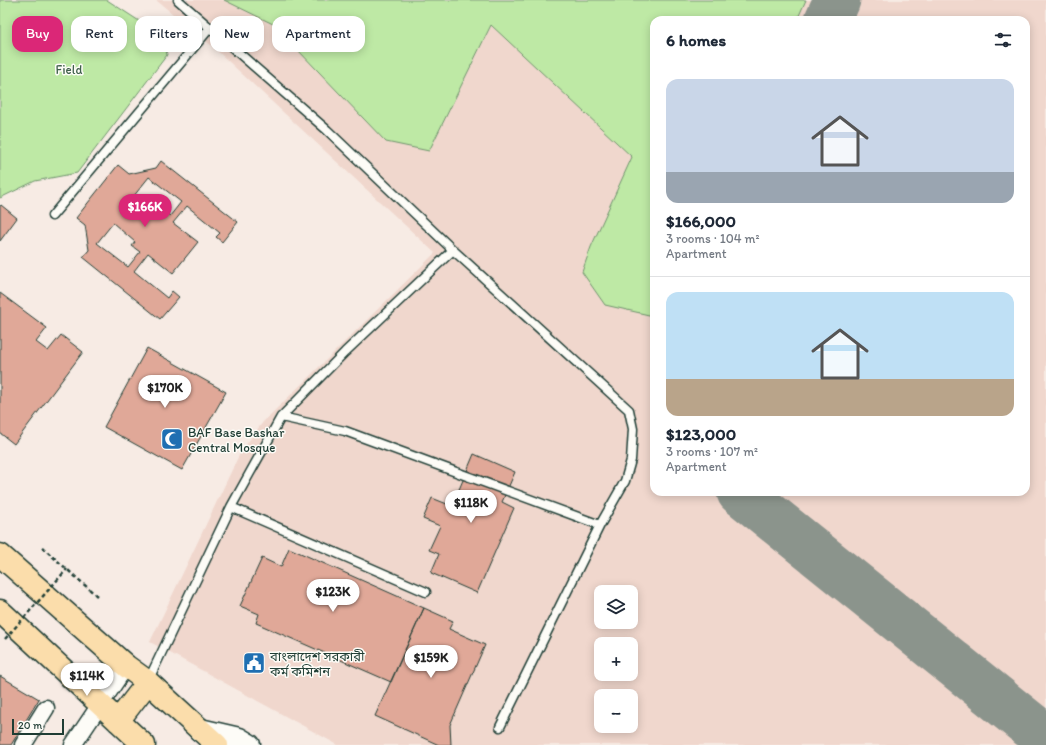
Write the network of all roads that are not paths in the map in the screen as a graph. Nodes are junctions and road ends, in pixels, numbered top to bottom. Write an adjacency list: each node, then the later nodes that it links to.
1 (178, 0): 2 (lane)
2 (210, 28): 4 (lane)
3 (238, 52): 5 (lane)
4 (52, 216)
5 (453, 250): 6 (lane); 8 (lane)
6 (281, 416): 7 (lane); 8 (lane)
7 (231, 507): 10 (lane); 13 (lane)
8 (600, 525): 17 (lane)
9 (0, 555): 12 (highway)
10 (426, 592)
11 (0, 611): 14 (highway)
12 (126, 666): 13 (highway); 14 (street)
13 (148, 682): 16 (highway); 18 (highway)
14 (99, 704): 16 (highway); 20 (street)
15 (46, 708): 19 (street)
16 (118, 721): 21 (highway)
17 (500, 727)
18 (200, 730): 22 (highway); 23 (main road)
19 (23, 745)
20 (73, 745)
21 (144, 745)
22 (217, 745)
23 (249, 745)

